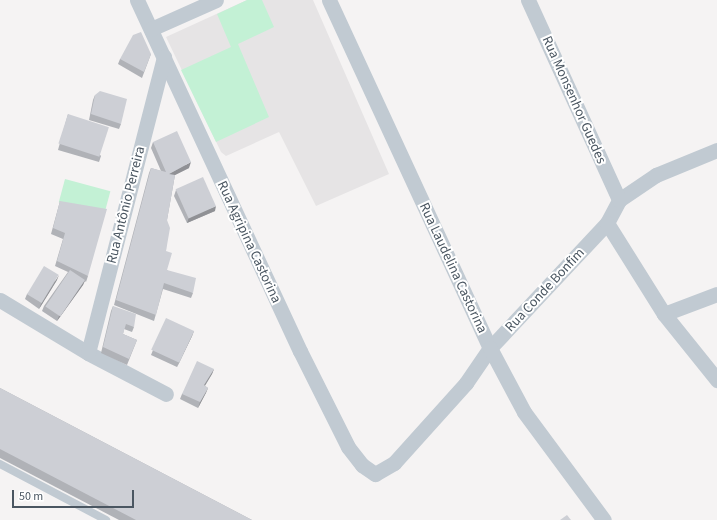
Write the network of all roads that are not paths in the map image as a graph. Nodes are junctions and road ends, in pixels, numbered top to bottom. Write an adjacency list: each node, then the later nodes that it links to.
1 (137, 0): 5 (street, Rua Agripina Castorina)
2 (216, 0): 5 (street)
3 (329, 0): 13 (street, Rua Laudelina Castorina)
4 (528, 0): 8 (street, Rua Monsenhor Guedes)
5 (151, 30): 6 (street, Rua Agripina Castorina)
6 (164, 57): 14 (street, Rua Antônio Perreira); 18 (street, Rua Agripina Castorina)
7 (717, 150): 8 (street, Rua Conde Bonfim)
8 (619, 200): 9 (street, Rua Conde Bonfim)
9 (607, 223): 12 (street); 13 (street, Rua Conde Bonfim)
10 (717, 294): 12 (street)
11 (0, 300): 14 (street)
12 (664, 314): 15 (street)
13 (490, 348): 18 (street, Rua Conde Bonfim); 20 (street, Rua Laudelina Castorina)
14 (88, 353): 16 (street)
15 (717, 380)
16 (166, 394)
17 (0, 464): 19 (lane)
18 (376, 474)
19 (106, 520)
20 (604, 520)

